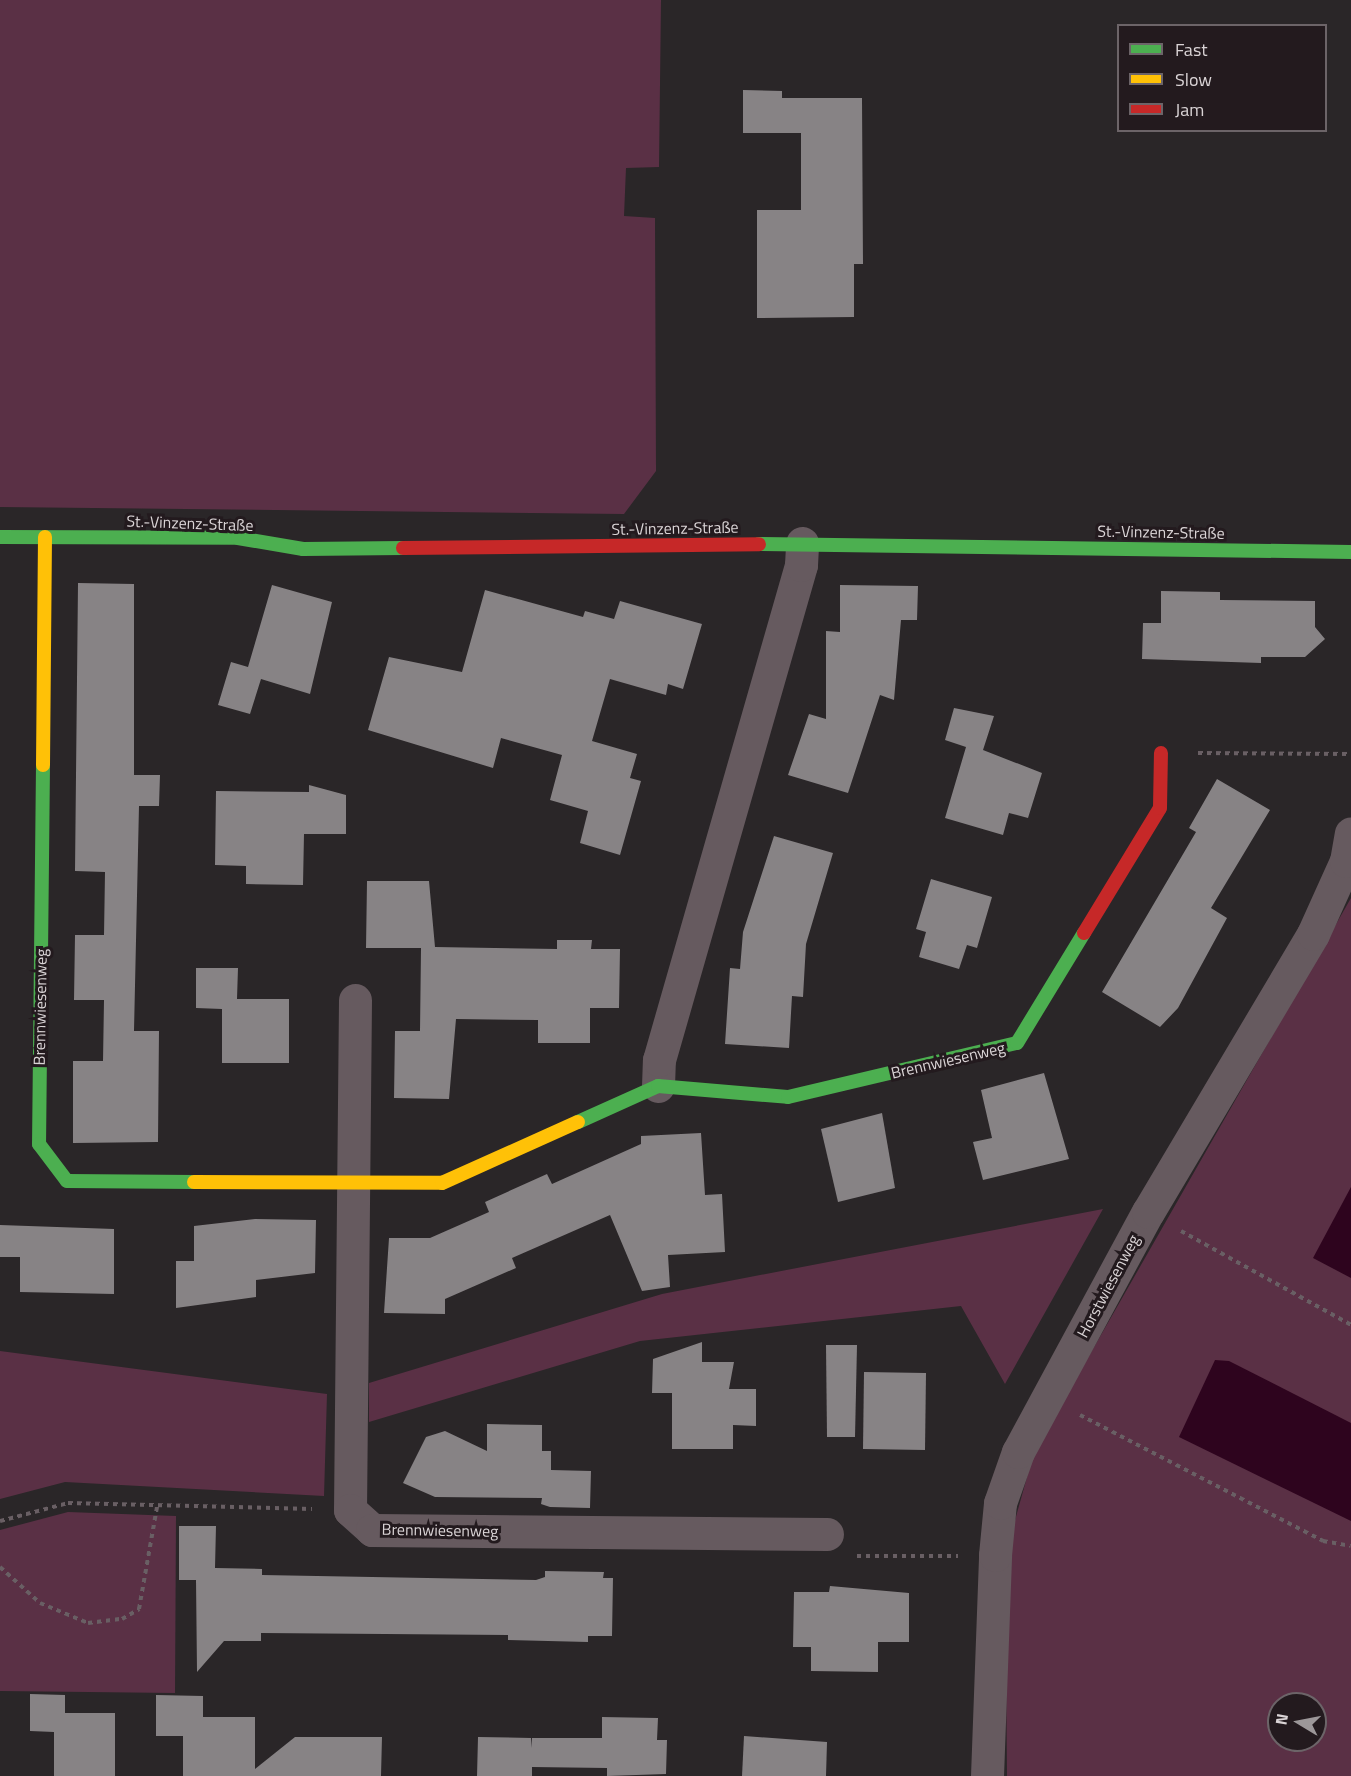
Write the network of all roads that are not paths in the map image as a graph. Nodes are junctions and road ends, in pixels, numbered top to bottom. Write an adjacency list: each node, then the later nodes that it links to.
1 (0, 537): 2 (street, St.-Vinzenz-Straße)
2 (45, 537): 3 (street, St.-Vinzenz-Straße); 9 (street, Brennwiesenweg)
3 (802, 543): 4 (street, St.-Vinzenz-Straße); 8 (street)
4 (1351, 552)
5 (1161, 753): 8 (street, Brennwiesenweg)
6 (1351, 833): 11 (street, Horstwiesenweg)
7 (355, 1000): 9 (street)
8 (658, 1086): 9 (street, Brennwiesenweg)
9 (354, 1184): 10 (street, Brennwiesenweg)
10 (827, 1534)
11 (987, 1776)

